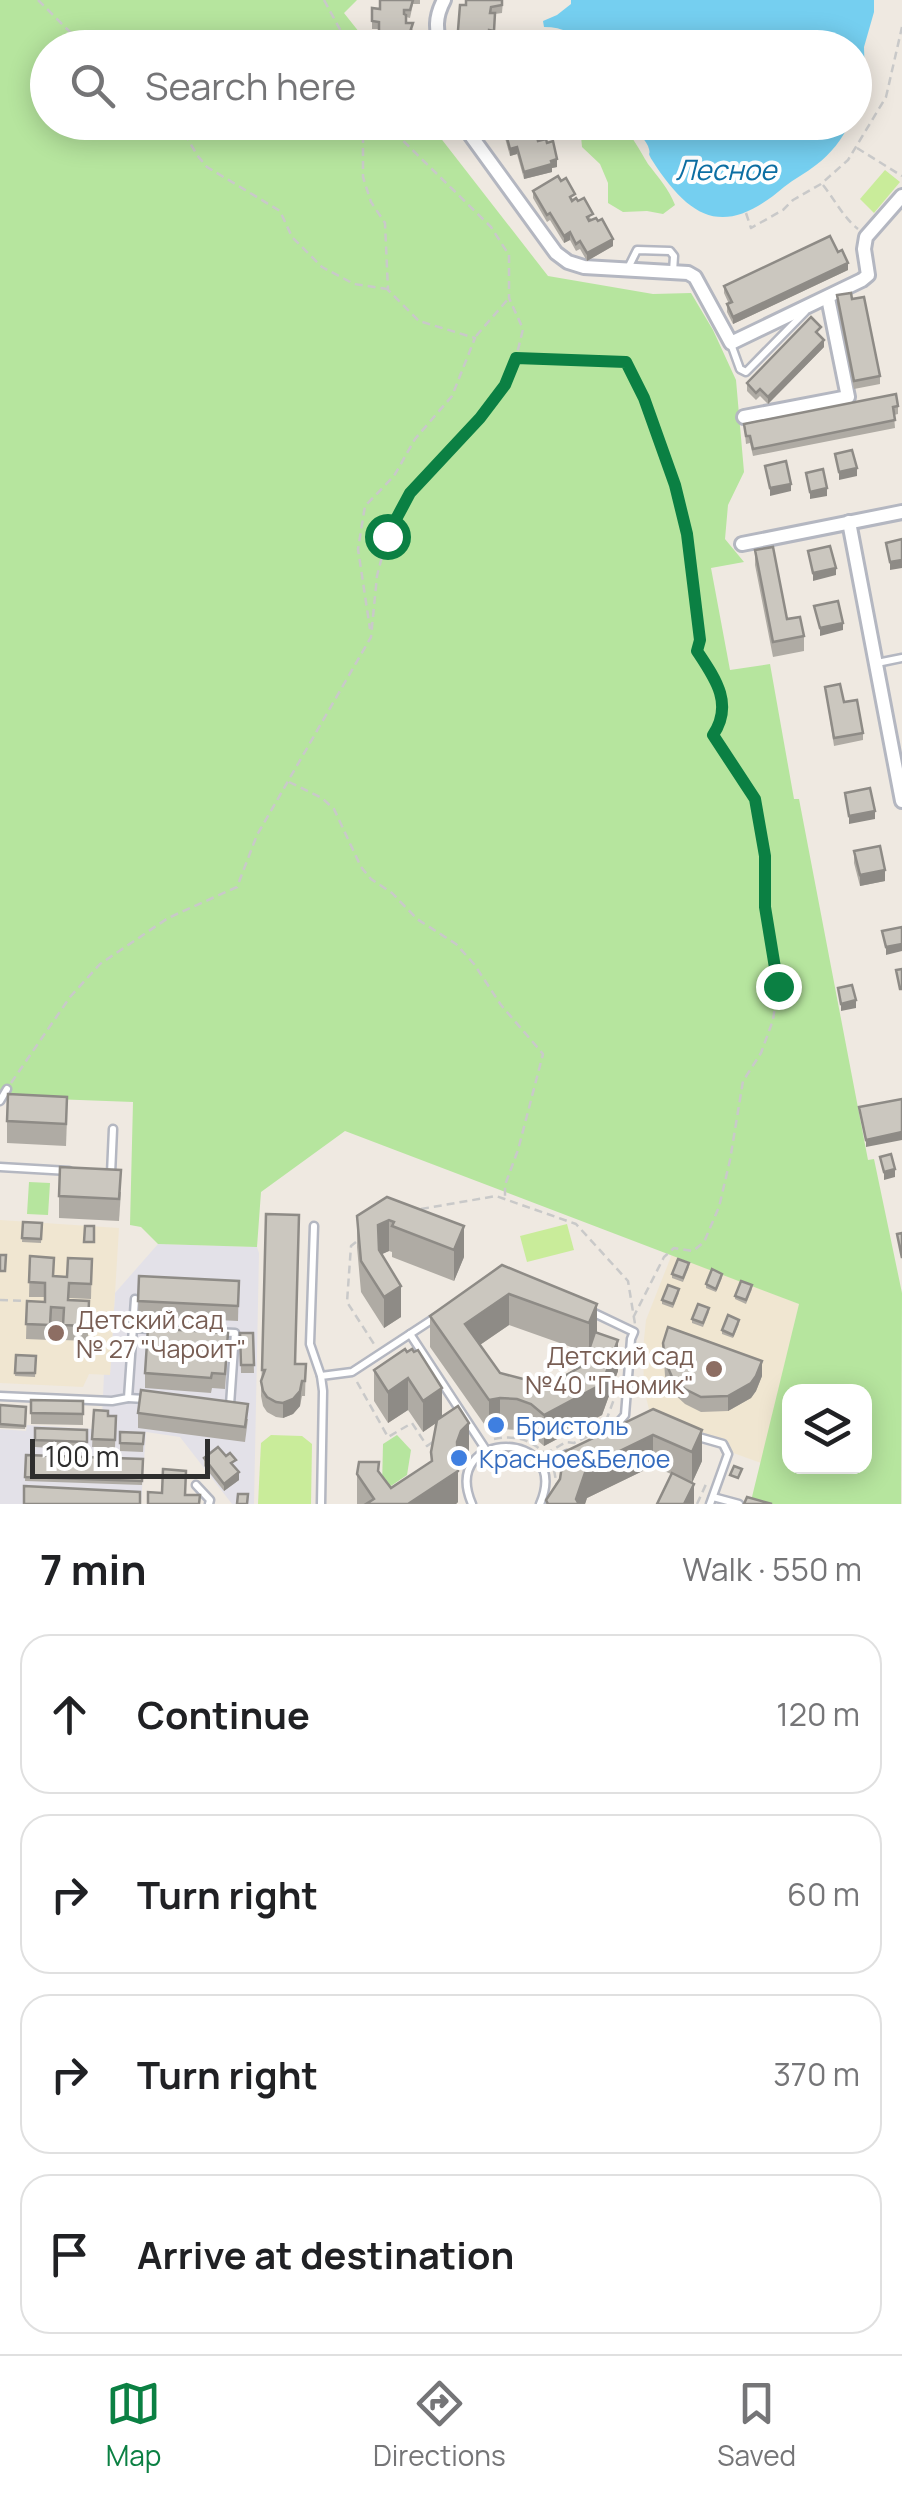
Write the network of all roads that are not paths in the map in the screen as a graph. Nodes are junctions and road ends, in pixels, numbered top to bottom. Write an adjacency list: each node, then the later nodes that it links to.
1 (444, 0): 2 (street)
2 (437, 30)
3 (475, 140): 5 (street)
4 (902, 196): 7 (street)
5 (627, 270): 6 (street); 6 (lane)
6 (672, 272): 9 (street)
7 (828, 298): 8 (street); 10 (street)
8 (810, 306): 9 (street); 9 (lane)
9 (730, 343)
10 (744, 417)
11 (902, 512): 12 (street)
12 (850, 522): 13 (street); 15 (street)
13 (742, 544)
14 (902, 658): 15 (lane)
15 (876, 663): 16 (street)
16 (902, 801)
17 (7, 1088): 18 (lane)
18 (0, 1100)
19 (113, 1129): 22 (lane)
20 (0, 1168): 21 (lane)
21 (76, 1172)
22 (94, 1173)
23 (314, 1226): 29 (lane)
24 (134, 1299): 27 (lane)
25 (588, 1310): 34 (lane)
26 (438, 1315): 28 (lane)
27 (132, 1328): 31 (lane); 33 (lane)
28 (410, 1334): 29 (lane); 38 (lane)
29 (320, 1376): 44 (lane)
30 (0, 1396): 31 (lane)
31 (128, 1398): 32 (lane)
32 (162, 1400)
33 (213, 1404)
34 (626, 1415): 35 (lane); 37 (lane)
35 (642, 1420)
36 (690, 1434): 42 (lane)
37 (600, 1436)
38 (484, 1447): 40 (lane); 45 (lane)
39 (568, 1454): 40 (lane)
40 (542, 1468): 46 (lane)
41 (196, 1484): 43 (lane)
42 (712, 1500): 47 (lane)
43 (209, 1504)
44 (321, 1504)
45 (472, 1504)
46 (540, 1504)
47 (739, 1504)

